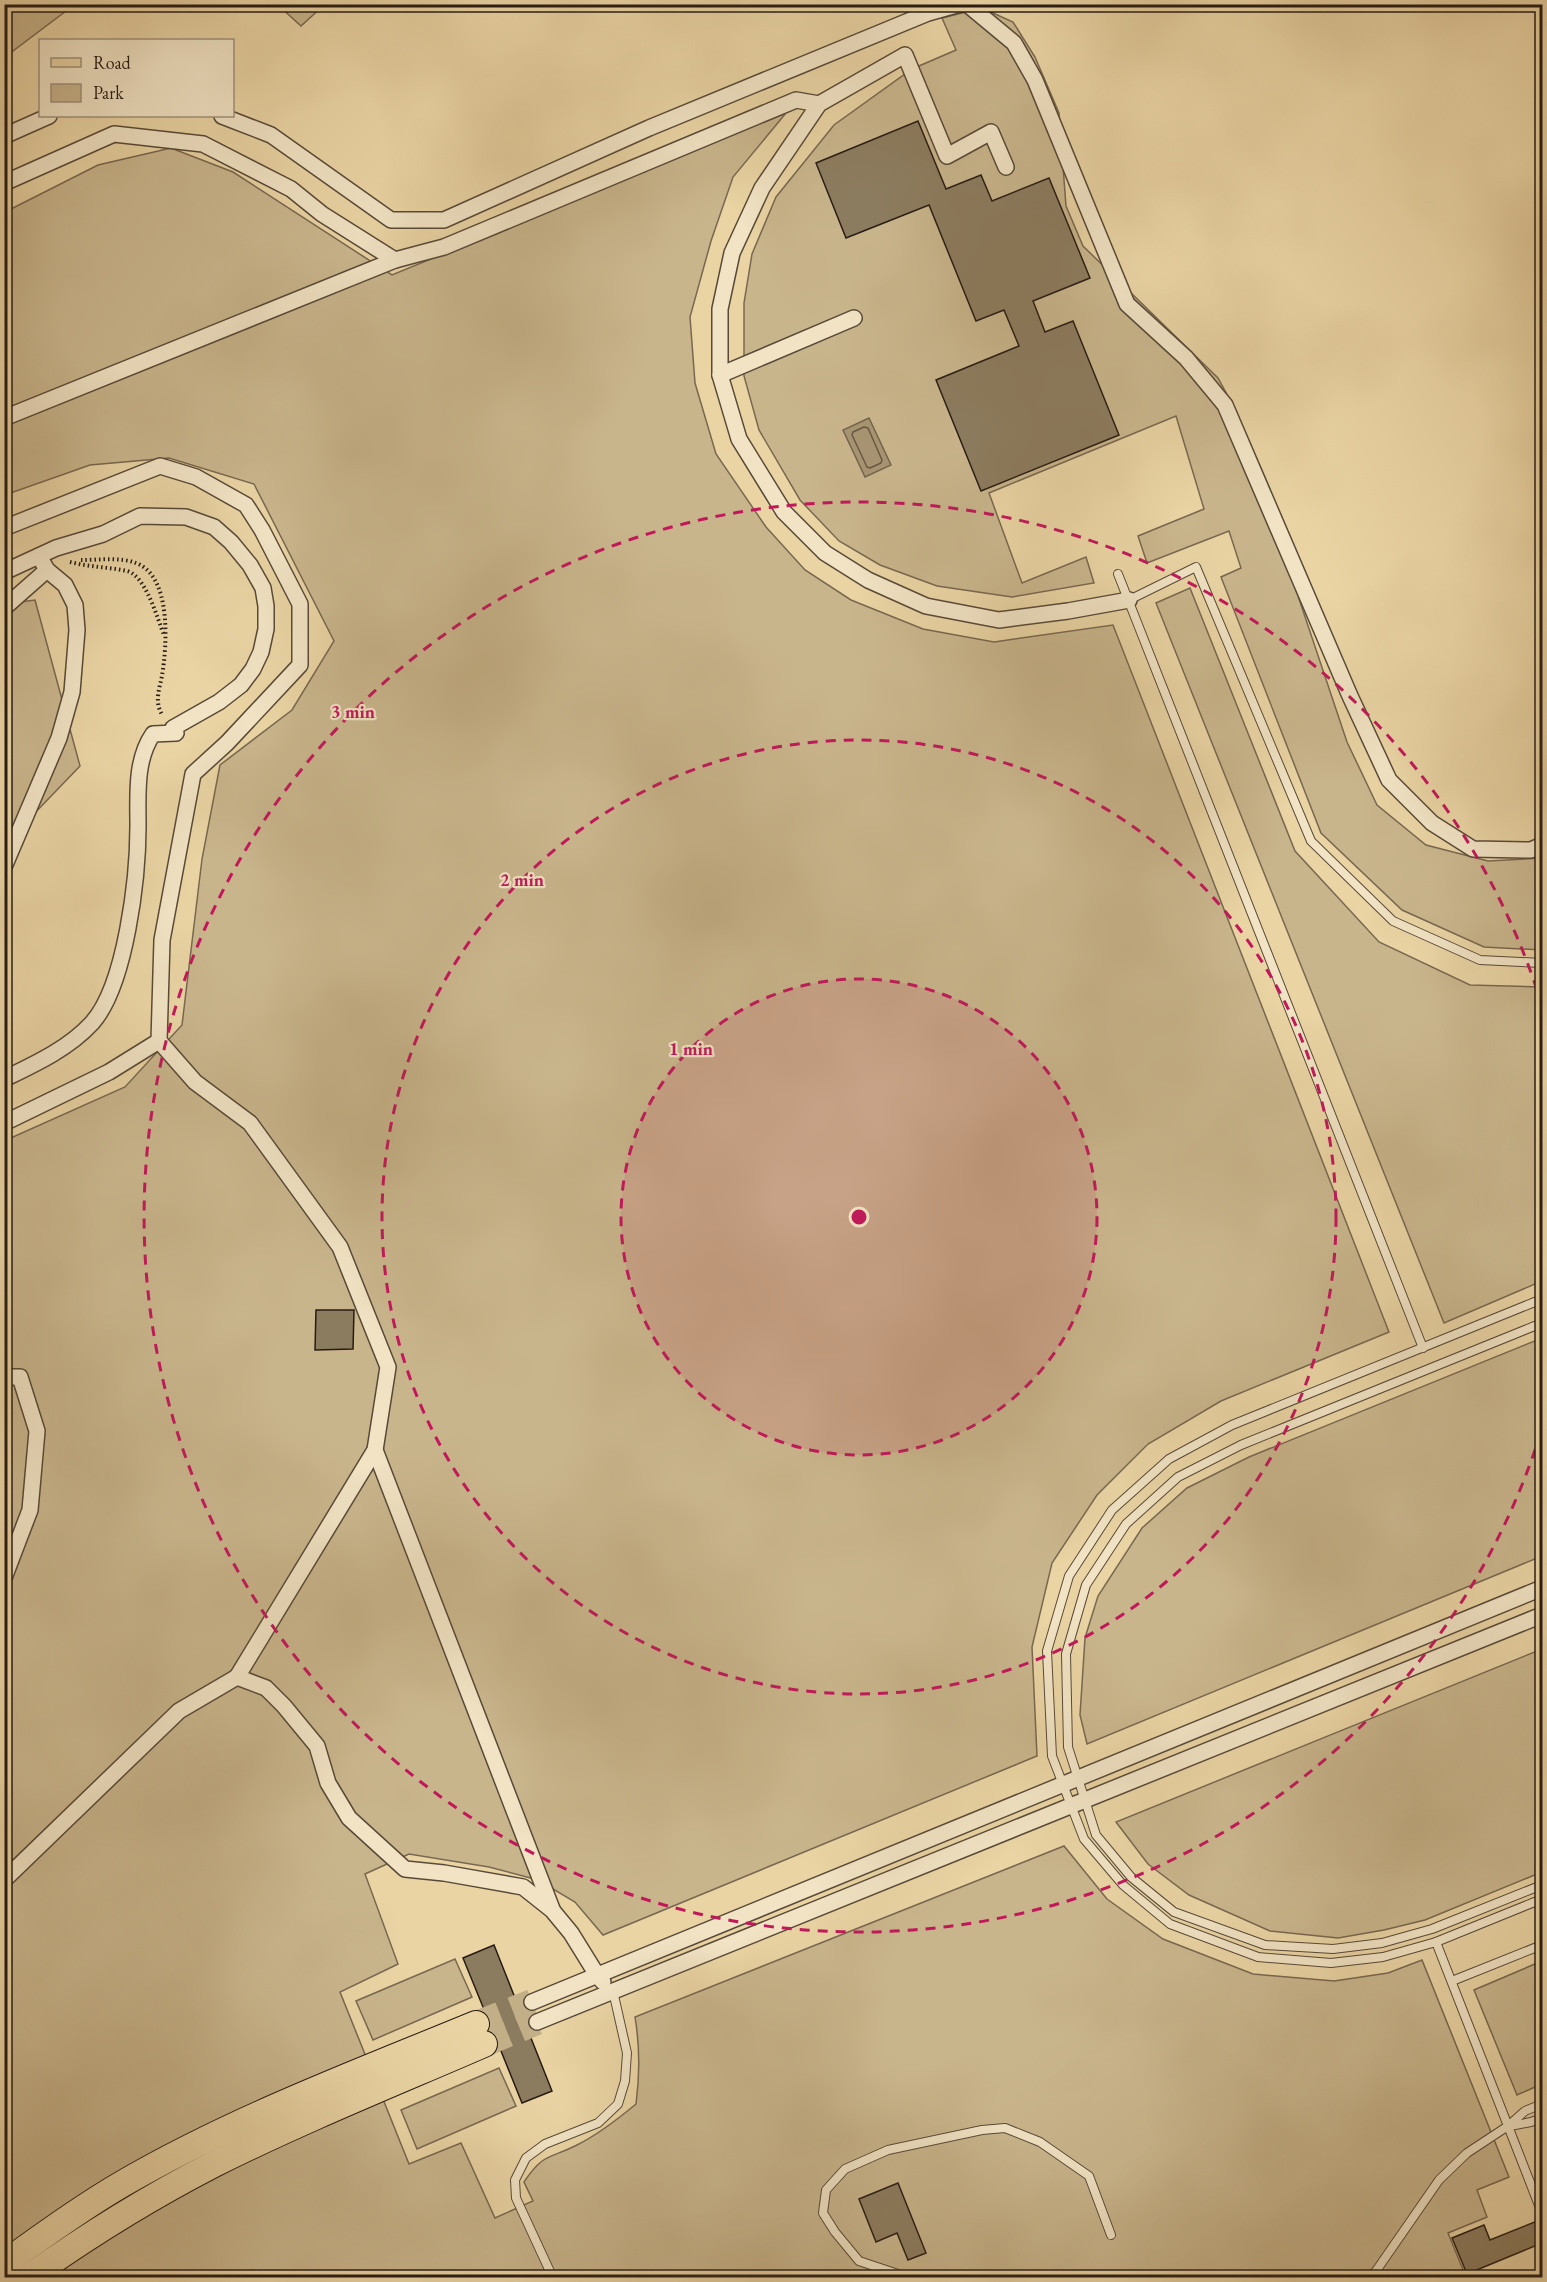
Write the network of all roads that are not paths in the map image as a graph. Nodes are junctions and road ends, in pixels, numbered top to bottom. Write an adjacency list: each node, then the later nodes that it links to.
1 (960, 4): 5 (street)
2 (967, 4): 19 (street)
3 (819, 104): 7 (street); 9 (street); 11 (street)
4 (47, 117): 6 (street)
5 (225, 117)
6 (4, 136)
7 (1005, 166)
8 (4, 183): 9 (street)
9 (395, 260): 12 (street)
10 (854, 318): 11 (street)
11 (720, 375): 17 (street)
12 (4, 418)
13 (4, 528): 22 (street)
14 (46, 561): 15 (street); 18 (street); 20 (street); 23 (street)
15 (4, 572)
16 (1118, 574): 17 (lane)
17 (1129, 600): 21 (lane); 27 (lane)
18 (4, 608)
19 (1542, 845)
20 (4, 867)
21 (1542, 963)
22 (159, 1041): 24 (street); 29 (street)
23 (4, 1079)
24 (4, 1123)
25 (1542, 1299): 27 (lane)
26 (1542, 1323): 34 (lane)
27 (1423, 1348): 34 (lane)
28 (4, 1377): 30 (street)
29 (375, 1450): 33 (street); 39 (street)
30 (4, 1578)
31 (1542, 1588): 34 (street)
32 (1542, 1615): 35 (street)
33 (237, 1677): 36 (street); 39 (street)
34 (1070, 1780): 35 (lane); 35 (lane); 42 (street)
35 (1078, 1802): 37 (lane); 40 (lane); 44 (street)
36 (4, 1880)
37 (1542, 1885)
38 (1542, 1899): 40 (lane)
39 (552, 1910): 42 (street)
40 (1436, 1942): 43 (lane)
41 (1542, 1945): 43 (lane)
42 (597, 1975): 44 (street); 45 (street)
43 (1452, 1981): 49 (lane)
44 (613, 1991): 46 (street); 54 (lane)
45 (532, 2002)
46 (537, 2022)
47 (1542, 2104): 49 (lane)
48 (1542, 2118): 49 (lane)
49 (1508, 2126): 50 (lane); 56 (lane)
50 (1542, 2213)
51 (1111, 2235): 55 (lane)
52 (4, 2264): 53 (main road)
53 (28, 2277)
54 (553, 2277)
55 (901, 2277)
56 (1368, 2277)

